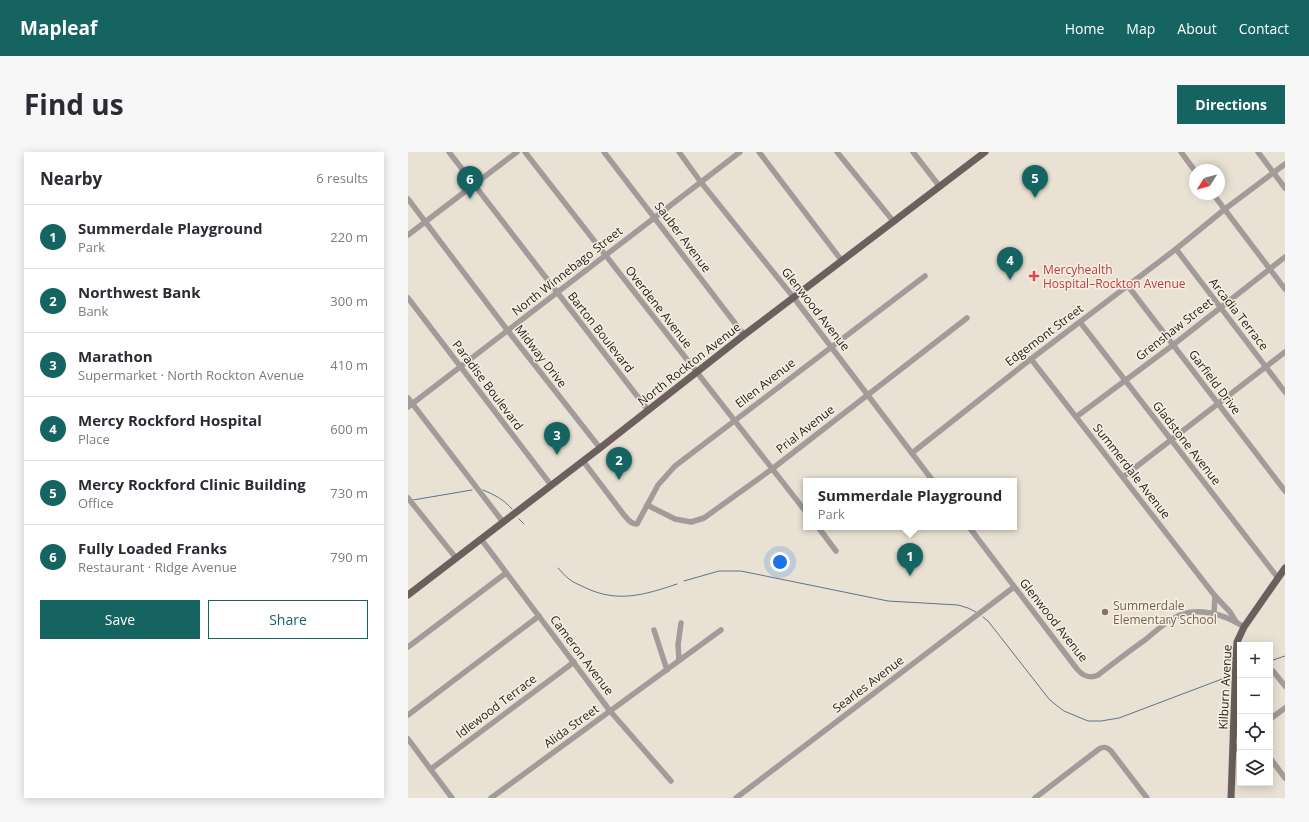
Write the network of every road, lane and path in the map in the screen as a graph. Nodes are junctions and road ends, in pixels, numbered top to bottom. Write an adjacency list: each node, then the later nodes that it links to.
1 (449, 152): 17 (street, Barton Boulevard)
2 (517, 152): 17 (street)
3 (525, 152): 28 (street, Overdene Avenue)
4 (604, 152): 23 (street, Sauber Avenue)
5 (679, 152): 16 (street, Glenwood Avenue)
6 (740, 152): 16 (street, North Winnebago Street)
7 (759, 152): 30 (street)
8 (837, 152): 25 (street)
9 (913, 152): 18 (street)
10 (985, 152): 18 (main road, North Rockton Avenue)
11 (1181, 152): 13 (street)
12 (1258, 152): 15 (street)
13 (1190, 164)
14 (1285, 164): 15 (street, Edgemont Street)
15 (1274, 173): 19 (street); 22 (street, Edgemont Street)
16 (700, 181): 23 (street, North Winnebago Street); 37 (street, Glenwood Avenue)
17 (474, 184): 24 (street); 35 (street, Barton Boulevard)
18 (940, 187): 25 (main road, North Rockton Avenue)
19 (1285, 188)
20 (408, 199): 24 (street, Midway Drive)
21 (1218, 200): 22 (street)
22 (1225, 209): 27 (street, Edgemont Street); 31 (street)
23 (655, 218): 28 (street, North Winnebago Street); 42 (street, Sauber Avenue)
24 (426, 222): 26 (street); 41 (street, Midway Drive)
25 (894, 222): 30 (main road, North Rockton Avenue)
26 (408, 235)
27 (1176, 249): 33 (street, Edgemont Street); 38 (street, Arcadia Terrace)
28 (604, 255): 35 (street, North Winnebago Street); 49 (street, Overdene Avenue)
29 (1285, 257): 31 (street, Grenshaw Street)
30 (842, 261): 37 (main road, North Rockton Avenue)
31 (1270, 269): 34 (street); 38 (street, Grenshaw Street)
32 (925, 276): 44 (street, Ellen Avenue)
33 (1128, 286): 40 (street, Edgemont Street); 43 (street, Garfield Drive)
34 (1285, 289)
35 (557, 292): 41 (street, North Winnebago Street); 56 (street, Barton Boulevard)
36 (408, 298): 47 (street, Paradise Boulevard)
37 (794, 298): 42 (main road, North Rockton Avenue); 44 (street, Glenwood Avenue)
38 (1220, 308): 43 (street, Grenshaw Street); 48 (street, Arcadia Terrace)
39 (967, 318): 52 (street, Prial Avenue)
40 (1080, 322): 46 (street, Edgemont Street); 50 (street, Gladstone Avenue)
41 (508, 331): 47 (street, North Winnebago Street); 60 (street, Midway Drive)
42 (744, 335): 49 (main road, North Rockton Avenue)
43 (1173, 345): 50 (street, Grenshaw Street); 54 (street, Garfield Drive)
44 (831, 347): 52 (street, Glenwood Avenue); 58 (street, Ellen Avenue)
45 (1285, 352): 48 (street)
46 (1031, 359): 57 (street, Summerdale Avenue); 61 (street, Edgemont Street)
47 (460, 366): 55 (street, North Winnebago Street); 66 (street, Paradise Boulevard)
48 (1266, 366): 51 (street, Arcadia Terrace); 54 (street)
49 (696, 373): 56 (main road, North Rockton Avenue); 58 (street, Overdene Avenue)
50 (1125, 381): 57 (street, Grenshaw Street); 59 (street, Gladstone Avenue)
51 (1285, 392)
52 (868, 395): 61 (street, Glenwood Avenue); 63 (street, Prial Avenue)
53 (408, 398): 55 (street)
54 (1218, 404): 59 (street); 67 (street, Garfield Drive)
55 (410, 405): 71 (street)
56 (648, 410): 60 (main road, North Rockton Avenue)
57 (1076, 417): 64 (street, Summerdale Avenue)
58 (734, 421): 63 (street, Overdene Avenue); 69 (street, Ellen Avenue)
59 (1171, 440): 64 (street); 79 (street, Gladstone Avenue)
60 (600, 448): 62 (main road, North Rockton Avenue)
61 (912, 453): 65 (street, Glenwood Avenue)
62 (583, 461): 66 (main road, North Rockton Avenue); 69 (street, Ellen Avenue)
63 (772, 469): 69 (street, Prial Avenue); 70 (street, Overdene Avenue)
64 (1123, 477): 82 (street, Summerdale Avenue)
65 (932, 478)
66 (551, 485): 71 (main road, North Rockton Avenue)
67 (1285, 491)
68 (408, 498): 76 (street)
69 (647, 505)
70 (803, 508)
71 (503, 522): 74 (main road, North Rockton Avenue)
72 (820, 530): 75 (street)
73 (971, 530): 80 (street, Glenwood Avenue)
74 (481, 539): 76 (main road, North Rockton Avenue); 78 (street, Cameron Avenue)
75 (836, 551)
76 (456, 558): 81 (main road, North Rockton Avenue)
77 (1285, 568): 79 (main road, Kilburn Avenue)
78 (506, 572): 84 (street, Cameron Avenue); 90 (street)
79 (1278, 578): 87 (main road, Kilburn Avenue)
80 (1014, 587): 83 (street, Glenwood Avenue); 110 (street, Searles Avenue)
81 (408, 595)
82 (1215, 596): 83 (street); 85 (street, Summerdale Avenue)
83 (1214, 613): 85 (street, Glenwood Avenue)
84 (539, 616): 92 (street, Cameron Avenue); 98 (street)
85 (1235, 620): 87 (street, Glenwood Avenue)
86 (681, 623): 91 (street)
87 (1244, 627): 100 (main road, Kilburn Avenue)
88 (654, 630): 93 (street)
89 (721, 630): 91 (street, Alida Street)
90 (408, 647)
91 (679, 660): 93 (street, Alida Street)
92 (574, 662): 97 (street, Cameron Avenue); 105 (street, Idlewood Terrace)
93 (666, 670): 97 (street, Alida Street)
94 (1273, 671): 95 (street)
95 (1285, 686)
96 (1285, 708): 99 (street)
97 (610, 711): 107 (street, Cameron Avenue); 109 (street, Alida Street)
98 (408, 715)
99 (1273, 718)
100 (1237, 735): 103 (main road, Kilburn Avenue)
101 (408, 739): 105 (street)
102 (1237, 747): 103 (street)
103 (1232, 752): 113 (main road, Kilburn Avenue)
104 (1273, 762): 106 (street)
105 (431, 769): 108 (street)
106 (1285, 778)
107 (671, 781)
108 (452, 798)
109 (491, 798)
110 (736, 798)
111 (1035, 798): 112 (street)
112 (1147, 798)
113 (1231, 798)

